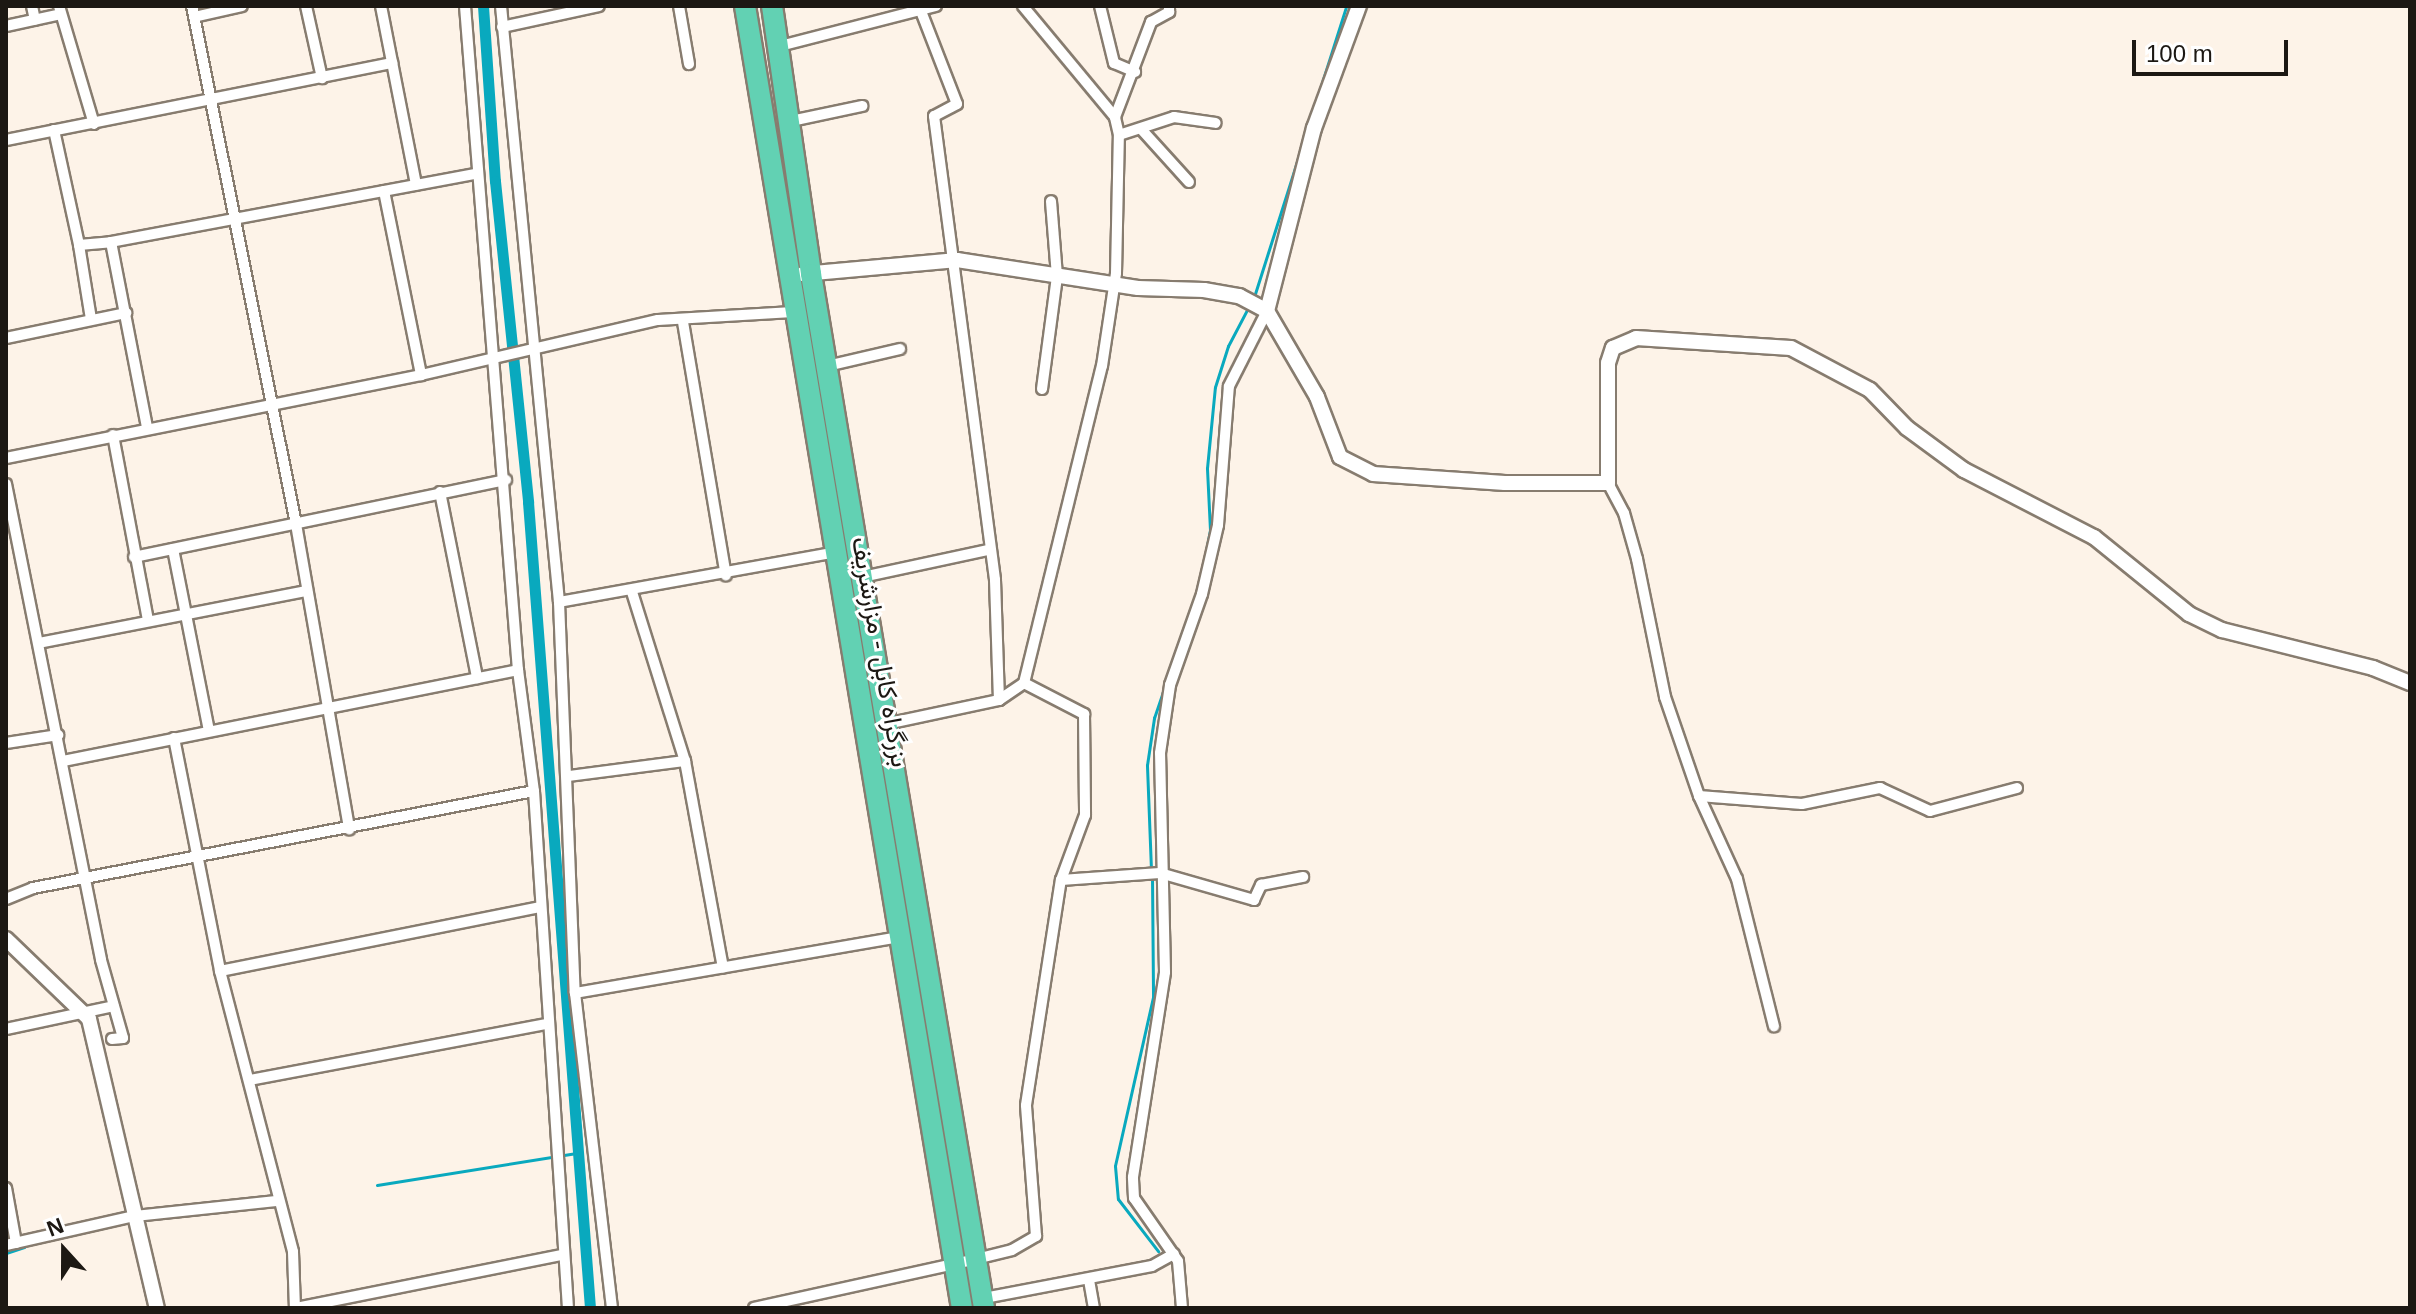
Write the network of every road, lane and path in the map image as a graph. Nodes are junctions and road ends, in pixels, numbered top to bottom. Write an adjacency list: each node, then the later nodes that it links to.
1 (32, 6): 19 (street)
2 (242, 6): 18 (street)
3 (306, 6): 26 (street)
4 (381, 6): 23 (street)
5 (465, 6): 37 (street)
6 (501, 6): 21 (street)
7 (599, 6): 21 (street)
8 (679, 6): 24 (street)
9 (745, 6): 47 (highway, بزرگراه کابل - مزارشریف)
10 (772, 6): 22 (highway, بزرگراه کابل - مزارشریف)
11 (936, 6): 17 (street)
12 (1023, 6): 29 (street)
13 (1100, 6): 25 (street)
14 (1169, 6): 25 (street)
15 (1359, 6): 50 (street)
16 (60, 10): 19 (street); 32 (street)
17 (919, 10): 22 (street); 45 (street)
18 (193, 11): 27 (street)
19 (35, 20): 20 (street)
20 (6, 26)
21 (502, 27): 56 (street)
22 (780, 46): 30 (highway, بزرگراه کابل - مزارشریف)
23 (392, 63): 26 (street); 39 (street)
24 (689, 64)
25 (1135, 72): 29 (street)
26 (322, 78): 27 (street)
27 (211, 102): 32 (street); 42 (street)
28 (862, 106): 30 (street)
29 (1115, 117): 35 (street)
30 (791, 121): 46 (highway, بزرگراه کابل - مزارشریف)
31 (1216, 123): 34 (street)
32 (94, 124): 33 (street)
33 (54, 130): 36 (street); 44 (street)
34 (1142, 130): 35 (street); 38 (street)
35 (1119, 135): 49 (street)
36 (6, 140)
37 (476, 174): 39 (street); 58 (street)
38 (1189, 182)
39 (416, 185): 40 (street)
40 (384, 191): 42 (street); 60 (street)
41 (1051, 201): 48 (street)
42 (235, 220): 43 (street); 62 (street)
43 (111, 242): 44 (street); 52 (street)
44 (79, 245): 53 (street)
45 (957, 260): 46 (street); 48 (street); 72 (street)
46 (811, 274): 47 (street); 59 (highway, بزرگراه کابل - مزارشریف)
47 (787, 275): 51 (highway, بزرگراه کابل - مزارشریف)
48 (1057, 276): 49 (street); 61 (street)
49 (1115, 283): 50 (street); 85 (street)
50 (1261, 309): 67 (street); 102 (street)
51 (793, 312): 54 (street); 73 (highway, بزرگراه کابل - مزارشریف)
52 (126, 313): 53 (street); 63 (street)
53 (91, 319): 55 (street)
54 (683, 322): 56 (street); 75 (street)
55 (6, 338)
56 (526, 347): 58 (street); 79 (street)
57 (900, 349): 59 (street)
58 (501, 353): 60 (street); 66 (street)
59 (827, 366): 76 (highway, بزرگراه کابل - مزارشریف)
60 (421, 375): 62 (street)
61 (1042, 389)
62 (272, 405): 63 (street); 70 (street)
63 (147, 428): 64 (street)
64 (113, 435): 65 (street); 74 (street)
65 (6, 458)
66 (506, 480): 69 (street); 83 (street)
67 (1608, 483): 86 (street); 99 (street)
68 (6, 484): 82 (street)
69 (440, 492): 70 (street); 84 (street)
70 (296, 524): 71 (street); 77 (street)
71 (173, 549): 74 (street); 80 (street)
72 (988, 550): 76 (street); 87 (street)
73 (836, 552): 75 (street); 108 (highway, بزرگراه کابل - مزارشریف)
74 (134, 557): 81 (street)
75 (726, 575): 78 (street)
76 (862, 577): 89 (highway, بزرگراه کابل - مزارشریف)
77 (307, 591): 80 (street); 88 (street)
78 (632, 592): 79 (street); 95 (street)
79 (559, 602): 96 (street)
80 (184, 611): 81 (street); 90 (street)
81 (148, 620): 82 (street)
82 (39, 643): 91 (street)
83 (518, 670): 84 (street); 98 (street)
84 (477, 678): 88 (street)
85 (1024, 683): 87 (street); 105 (street)
86 (2410, 683)
87 (999, 700): 89 (street)
88 (328, 706): 90 (street); 100 (street)
89 (886, 724): 126 (highway, بزرگراه کابل - مزارشریف)
90 (209, 730): 92 (street)
91 (58, 735): 93 (street); 94 (street)
92 (174, 738): 94 (street); 101 (street)
93 (6, 743)
94 (63, 761): 104 (street)
95 (685, 761): 96 (street); 110 (street)
96 (569, 776): 112 (street)
97 (2017, 788): 99 (street)
98 (534, 791): 100 (street); 107 (street)
99 (1699, 796): 116 (street)
100 (349, 829): 101 (street)
101 (197, 857): 104 (street); 111 (street)
102 (1154, 874): 103 (street); 105 (street); 124 (street)
103 (1303, 877)
104 (88, 880): 106 (street); 113 (street)
105 (1061, 880): 126 (street)
106 (6, 899)
107 (540, 907): 111 (street); 115 (street)
108 (904, 937): 110 (street); 127 (highway, بزرگراه کابل - مزارشریف)
109 (6, 939): 114 (street)
110 (723, 968): 112 (street)
111 (220, 971): 119 (street)
112 (575, 993): 134 (street)
113 (114, 1006): 114 (street); 118 (street)
114 (80, 1010): 117 (street); 122 (street)
115 (546, 1024): 119 (street); 125 (street)
116 (1774, 1026)
117 (6, 1029)
118 (112, 1039)
119 (250, 1080): 121 (street)
120 (6, 1188): 123 (street)
121 (276, 1201): 122 (street); 132 (street)
122 (135, 1216): 123 (street); 131 (street)
123 (11, 1244)
124 (1174, 1254): 128 (street); 137 (street)
125 (561, 1255): 132 (street); 133 (street)
126 (976, 1259): 127 (street); 129 (highway, بزرگراه کابل - مزارشریف)
127 (954, 1261): 130 (highway, بزرگراه کابل - مزارشریف); 135 (street)
128 (1089, 1280): 129 (street); 136 (street)
129 (983, 1303): 130 (street)
130 (961, 1305)
131 (157, 1308)
132 (296, 1308)
133 (568, 1308)
134 (612, 1308)
135 (754, 1308)
136 (1094, 1308)
137 (1182, 1308)

